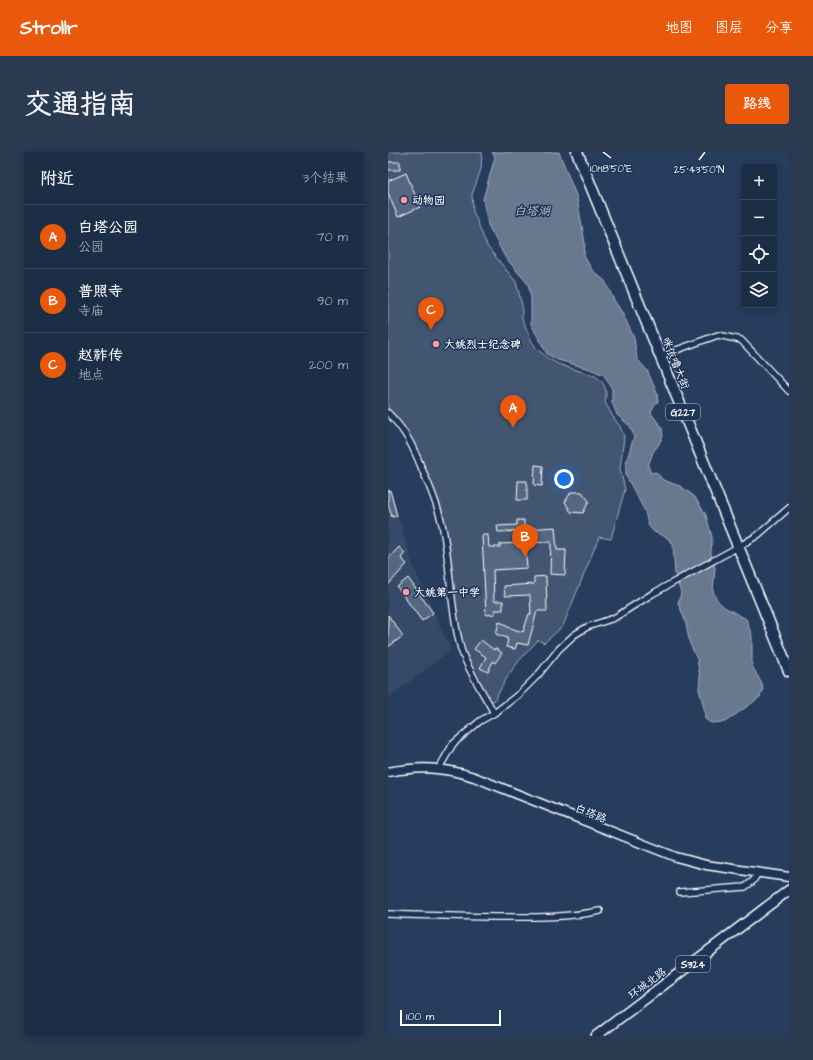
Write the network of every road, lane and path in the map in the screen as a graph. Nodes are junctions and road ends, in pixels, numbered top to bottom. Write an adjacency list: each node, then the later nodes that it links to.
1 (577, 152): 2 (highway, 咪依噜大街 / G227)
2 (660, 356): 3 (street); 6 (highway, 咪依噜大街 / G227)
3 (789, 391)
4 (388, 413): 8 (street)
5 (789, 508): 6 (street)
6 (738, 547): 7 (highway, 咪依噜大街 / G227); 8 (street)
7 (789, 671)
8 (494, 713): 9 (street)
9 (439, 768): 10 (street, 白塔路); 11 (street, 白塔路)
10 (388, 772)
11 (758, 873): 12 (street, 白塔路); 14 (street)
12 (789, 877)
13 (789, 890): 17 (main road, 环城北路 / S324)
14 (680, 892)
15 (600, 912): 16 (street)
16 (388, 914)
17 (596, 1036)

